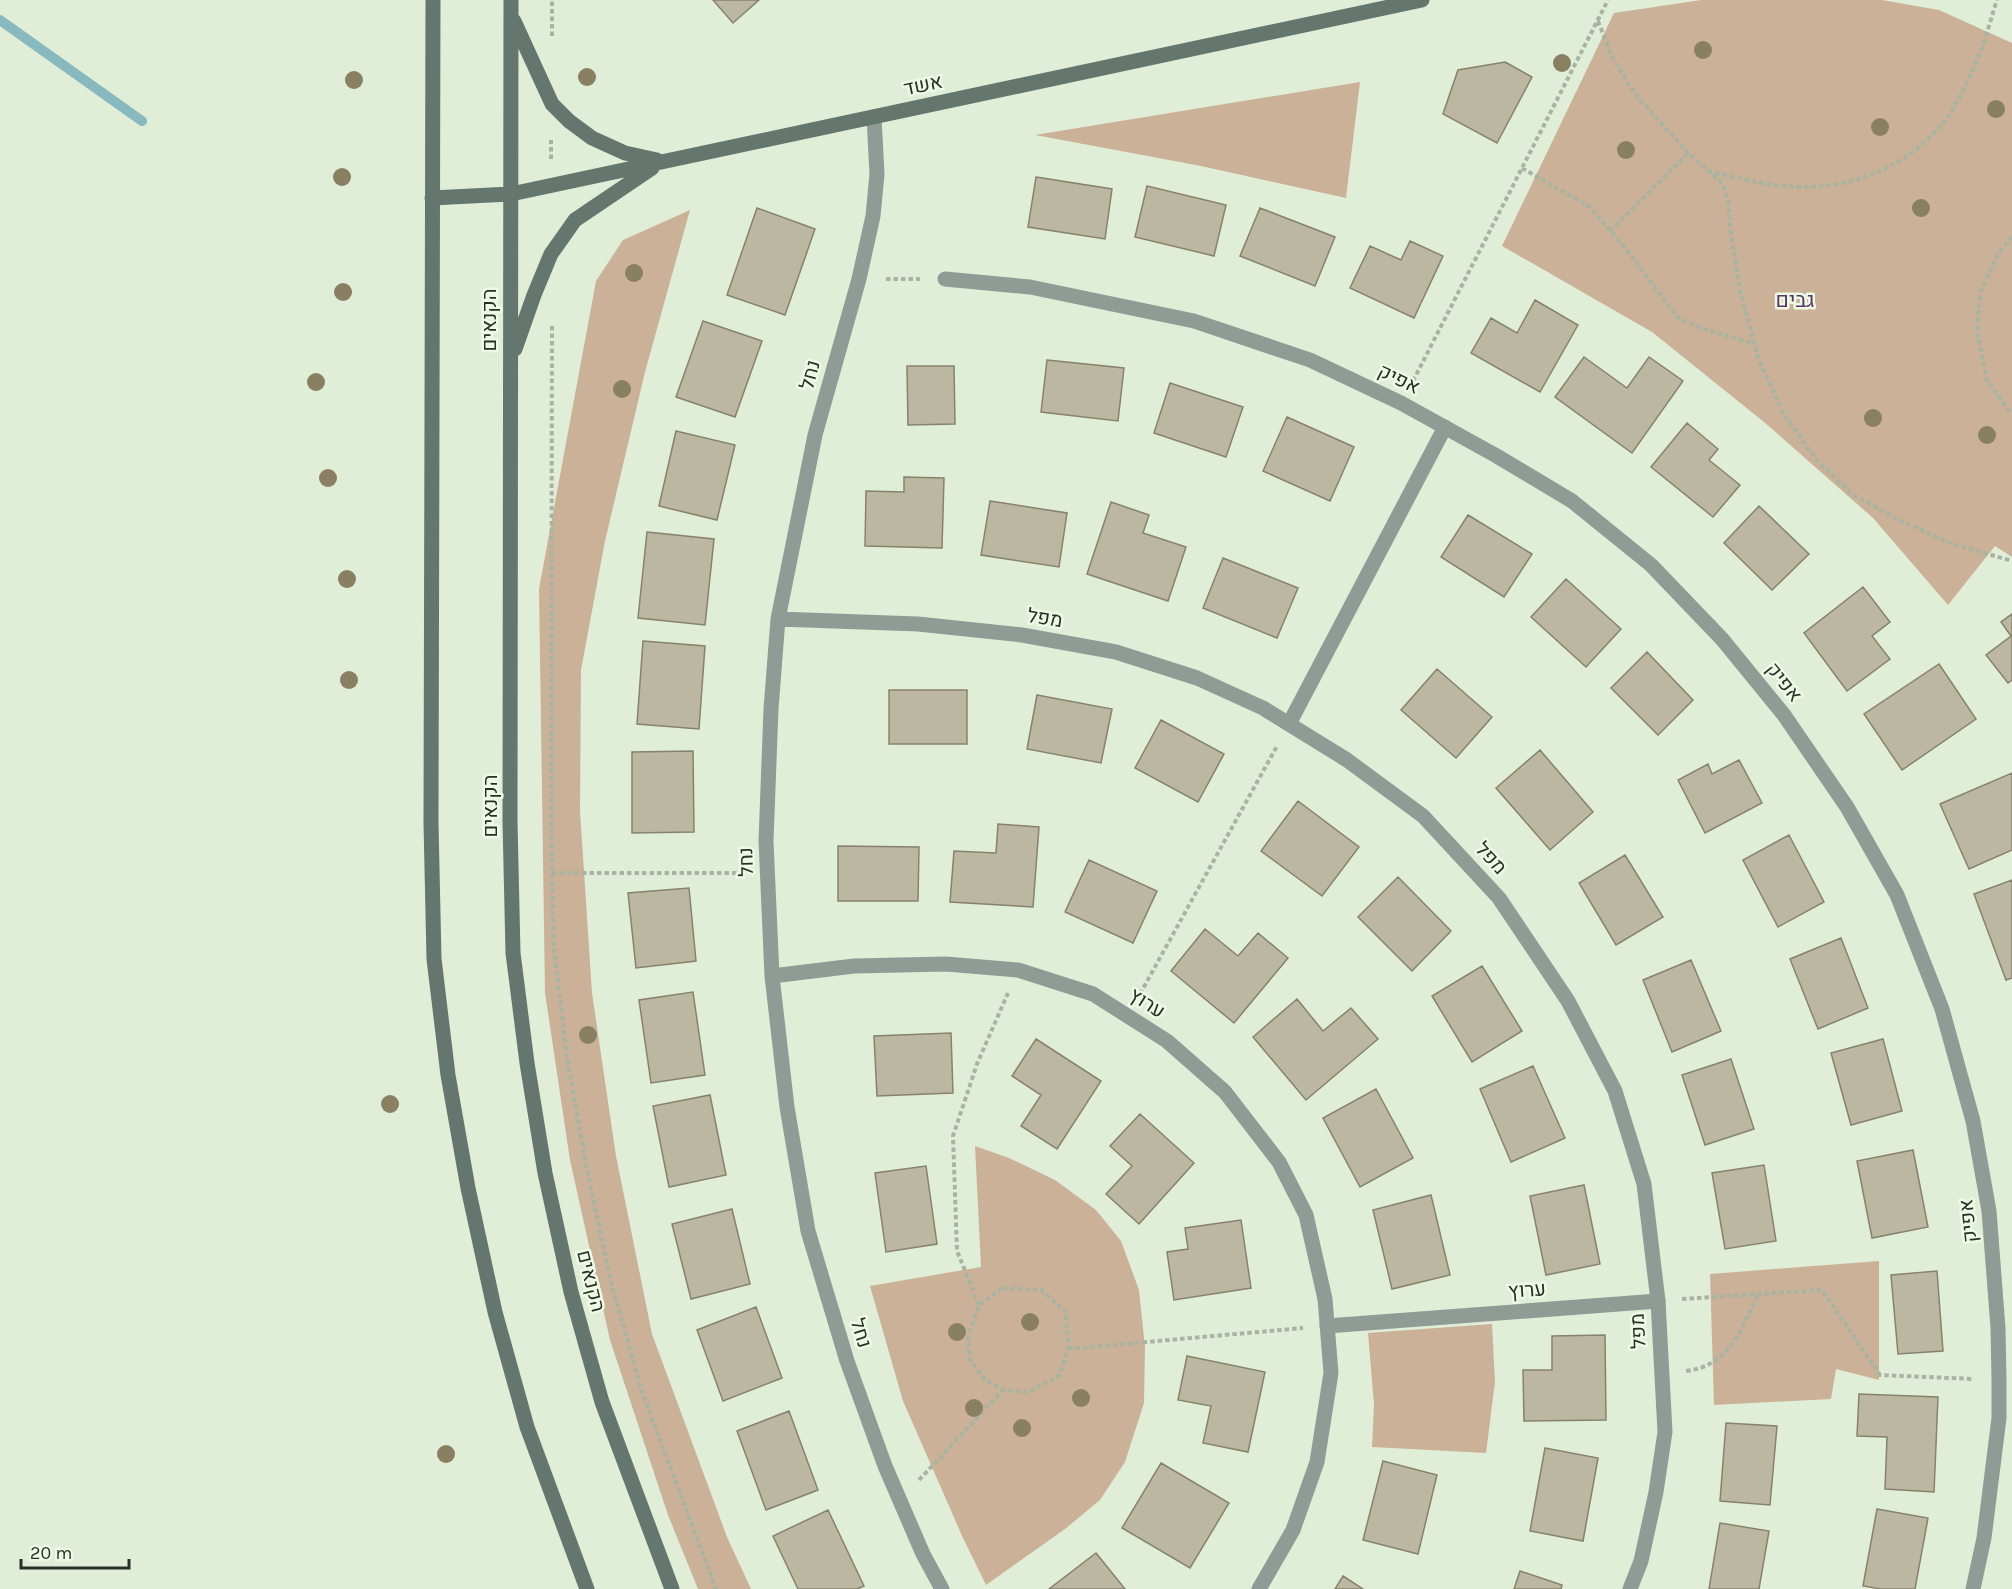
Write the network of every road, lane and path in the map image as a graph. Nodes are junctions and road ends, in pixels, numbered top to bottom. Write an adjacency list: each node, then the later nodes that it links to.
1 (433, 0): 17 (main road)
2 (552, 0): 8 (path)
3 (1422, 0): 10 (main road, אשד)
4 (1608, 0): 7 (path)
5 (1997, 0): 14 (path)
6 (511, 8): 9 (main road); 16 (main road, הקנאים)
7 (1598, 21): 11 (path); 13 (path)
8 (552, 37)
9 (551, 102): 12 (main road); 15 (path)
10 (874, 117): 12 (main road, אשד); 20 (street, נחל)
11 (1688, 153): 14 (path); 18 (path)
12 (663, 161): 15 (main road, אשד); 24 (main road)
13 (1522, 168): 18 (path); 25 (path)
14 (1707, 171): 23 (path)
15 (551, 185): 16 (main road, אשד)
16 (511, 194): 17 (main road, אשד); 24 (main road, הקנאים)
17 (432, 198): 46 (main road)
18 (1611, 231): 23 (path)
19 (2012, 237): 26 (path)
20 (859, 279): 21 (path); 29 (street, נחל)
21 (945, 279): 25 (street, אפיק)
22 (553, 317): 31 (path)
23 (1754, 344): 28 (path)
24 (511, 361): 47 (main road, הקנאים)
25 (1401, 403): 27 (street, אפיק)
26 (2012, 414)
27 (1445, 427): 30 (street); 42 (street, אפיק)
28 (2012, 561)
29 (778, 619): 30 (street, מפל); 32 (street, נחל)
30 (1289, 724): 35 (path); 37 (street, מפל)
31 (552, 873): 32 (path); 48 (path)
32 (768, 873): 34 (street, נחל)
33 (1018, 970): 34 (street, ערוץ); 35 (street, ערוץ); 38 (path)
34 (772, 976): 45 (street, נחל)
35 (1128, 1016): 39 (street, ערוץ)
36 (1758, 1294): 37 (path); 41 (path); 42 (path)
37 (1658, 1301): 39 (street, ערוץ); 41 (street, מפל)
38 (979, 1305): 40 (path); 43 (path)
39 (1327, 1326): 40 (path); 50 (street, ערוץ)
40 (1068, 1349): 43 (path)
41 (1661, 1372): 51 (street, מפל)
42 (1999, 1380): 44 (street, אפיק)
43 (1003, 1390): 45 (path)
44 (2005, 1418): 52 (street, אפיק)
45 (900, 1501): 49 (street, נחל)
46 (587, 1589)
47 (672, 1589)
48 (716, 1589)
49 (942, 1589)
50 (1259, 1589)
51 (1630, 1589)
52 (1973, 1589)

